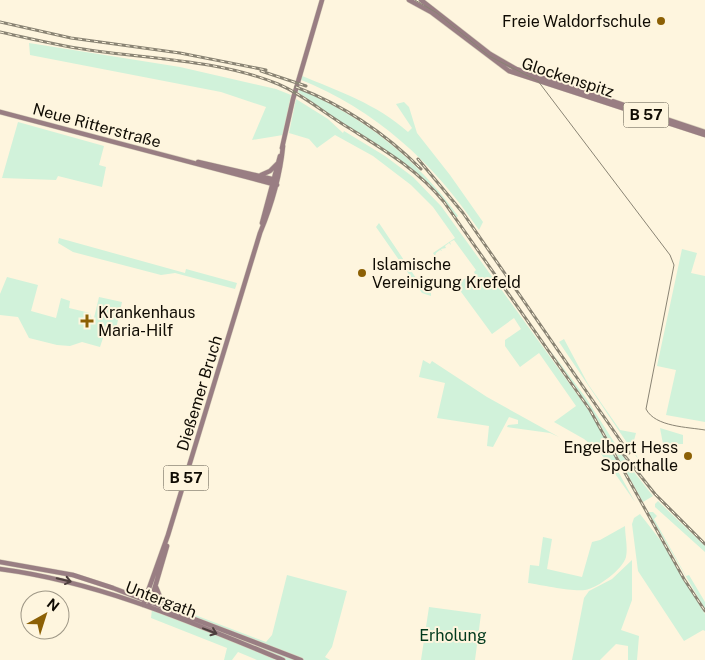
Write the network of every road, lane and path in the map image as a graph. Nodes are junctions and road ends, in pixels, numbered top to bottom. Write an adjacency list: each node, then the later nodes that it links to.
1 (321, 0): 6 (main road, B 57)
2 (410, 0): 5 (main road, Glockenspitz / B 57)
3 (421, 0): 5 (main road, Glockenspitz / B 57)
4 (0, 112): 7 (main road, Neue Ritterstraße)
5 (705, 134)
6 (283, 146): 8 (main road, B 57); 10 (main road)
7 (187, 161): 9 (main road, Neue Ritterstraße); 10 (main road, Neue Ritterstraße)
8 (278, 163): 9 (main road); 10 (main road, B 57)
9 (260, 176): 10 (main road, Neue Ritterstraße)
10 (275, 182): 11 (main road, Dießemer Bruch / B 57)
11 (168, 536): 16 (main road, Dießemer Bruch / B 57); 17 (main road, Dießemer Bruch / B 57)
12 (0, 562): 13 (main road, Untergath)
13 (38, 568): 15 (main road); 17 (main road, Untergath)
14 (0, 569): 15 (main road, Untergath)
15 (27, 573): 18 (main road, Untergath, one-way to 18)
16 (156, 586): 19 (main road, Dießemer Bruch / B 57); 20 (main road, Untergath)
17 (145, 600): 18 (main road, Dießemer Bruch / B 57); 19 (main road, Untergath)
18 (143, 605): 19 (main road, Untergath)
19 (150, 605): 20 (main road, Untergath); 21 (main road, Untergath, one-way to 21)
20 (185, 614): 22 (main road, Untergath)
21 (282, 660)
22 (301, 660)

